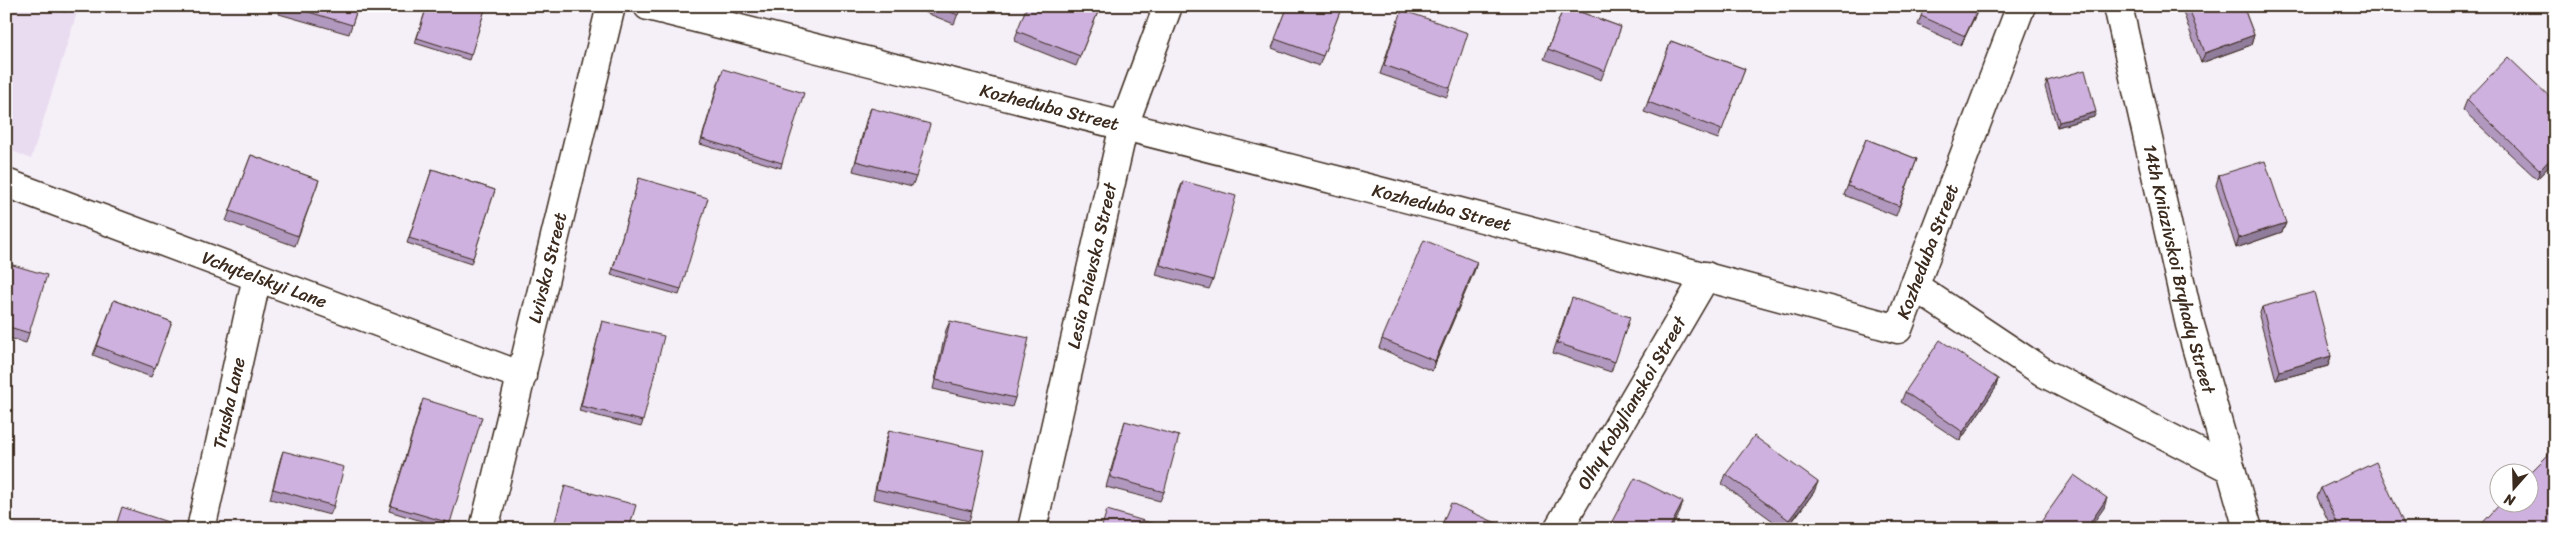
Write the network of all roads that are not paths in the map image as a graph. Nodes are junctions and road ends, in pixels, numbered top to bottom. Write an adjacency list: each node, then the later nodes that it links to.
1 (611, 6): 11 (street, Lvivska Street)
2 (648, 6): 6 (street, Kozheduba Street)
3 (1168, 6): 6 (street, Lesia Paievska Street)
4 (2021, 6): 10 (street, Kozheduba Street)
5 (2118, 6): 12 (street, 14th Kniazivskoi Bryhady Street)
6 (1124, 125): 8 (street, Kozheduba Street); 15 (street, Lesia Paievska Street)
7 (6, 183): 9 (street, Vchytelskyi Lane)
8 (1706, 276): 10 (street, Kozheduba Street); 16 (street, Olhy Kobylianskoi Street)
9 (258, 277): 11 (street, Vchytelskyi Lane); 13 (street, Trusha Lane)
10 (1914, 286): 12 (street)
11 (522, 376): 14 (street, Lvivska Street)
12 (2231, 469): 17 (street, 14th Kniazivskoi Bryhady Street)
13 (201, 529)
14 (484, 529)
15 (1032, 529)
16 (1558, 529)
17 (2248, 529)

